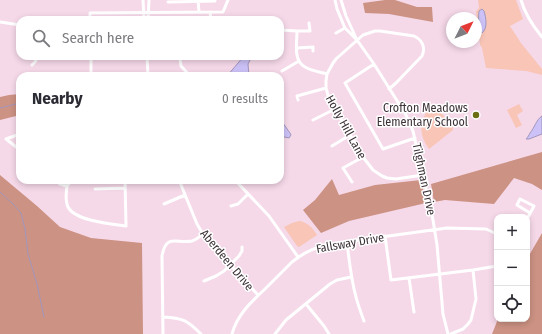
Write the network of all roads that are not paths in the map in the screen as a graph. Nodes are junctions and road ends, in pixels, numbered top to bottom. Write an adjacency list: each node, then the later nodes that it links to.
1 (142, 0): 12 (street)
2 (149, 0): 13 (street)
3 (228, 0): 11 (street)
4 (335, 0): 21 (street, Tilghman Drive)
5 (341, 0): 26 (street, Tilghman Drive)
6 (521, 0): 25 (street)
7 (198, 1): 8 (street); 9 (street); 10 (street)
8 (215, 1)
9 (168, 2)
10 (199, 12): 11 (street); 13 (street)
11 (210, 12): 17 (street)
12 (143, 13): 13 (street); 14 (street); 15 (street)
13 (149, 13): 16 (street)
14 (90, 16)
15 (143, 16)
16 (149, 16)
17 (210, 16)
18 (0, 22): 20 (street)
19 (309, 23): 23 (street)
20 (16, 24)
21 (345, 28): 24 (street); 26 (street, Tilghman Drive)
22 (284, 30): 23 (street)
23 (298, 31): 27 (street)
24 (336, 33)
25 (542, 37)
26 (357, 40): 34 (street, Tilghman Drive); 40 (street, Holly Hill Lane); 42 (street, Holly Hill Lane)
27 (297, 48): 28 (street); 33 (street)
28 (313, 51)
29 (36, 60): 35 (street)
30 (91, 60): 37 (street)
31 (147, 60): 38 (street)
32 (180, 60): 39 (street)
33 (299, 61): 36 (street); 40 (street)
34 (374, 64): 42 (street, Tilghman Drive); 48 (street)
35 (32, 65)
36 (282, 71)
37 (91, 72)
38 (148, 72)
39 (186, 72)
40 (327, 74): 41 (street, Holly Hill Lane)
41 (326, 88): 43 (street); 44 (street, Holly Hill Lane)
42 (389, 88): 48 (street, Tilghman Drive)
43 (298, 100)
44 (334, 109): 45 (street); 47 (street, Holly Hill Lane)
45 (313, 120)
46 (16, 135): 50 (street)
47 (350, 135): 49 (street); 51 (street, Holly Hill Lane)
48 (415, 138): 52 (street, Tilghman Drive)
49 (332, 146)
50 (16, 147)
51 (363, 157): 52 (street, Holly Hill Lane); 53 (street)
52 (423, 175): 66 (street, Tilghman Drive)
53 (352, 182)
54 (60, 184): 58 (street)
55 (125, 184): 59 (street)
56 (181, 184): 62 (street, Aberdeen Drive)
57 (239, 184): 61 (street)
58 (67, 186): 59 (street)
59 (125, 188): 60 (street)
60 (95, 189)
61 (248, 194): 64 (street); 72 (street)
62 (185, 195): 63 (street); 68 (street, Aberdeen Drive)
63 (164, 204)
64 (231, 206)
65 (530, 213): 65 (street)
66 (435, 230): 67 (street, Fallsway Drive); 69 (street, Fallsway Drive); 76 (street, Tilghman Drive)
67 (494, 232)
68 (203, 234): 73 (street, Aberdeen Drive); 83 (street)
69 (385, 236): 70 (street, Fallsway Drive); 78 (street)
70 (347, 242): 72 (street, Fallsway Drive); 77 (street)
71 (242, 247): 73 (street)
72 (298, 257): 80 (street, Fallsway Drive)
73 (230, 265): 79 (street); 80 (street, Aberdeen Drive)
74 (494, 266): 75 (street)
75 (473, 270): 76 (street); 91 (street)
76 (439, 274): 78 (street); 90 (street, Tilghman Drive)
77 (351, 277): 81 (street); 84 (street)
78 (409, 278): 82 (street)
79 (204, 281)
80 (258, 295): 87 (street, Fallsway Drive)
81 (306, 304): 88 (street); 89 (street)
82 (414, 312)
83 (163, 317): 85 (street); 86 (street)
84 (364, 320)
85 (163, 334)
86 (202, 334)
87 (232, 334)
88 (275, 334)
89 (329, 334)
90 (448, 334)
91 (451, 334)

